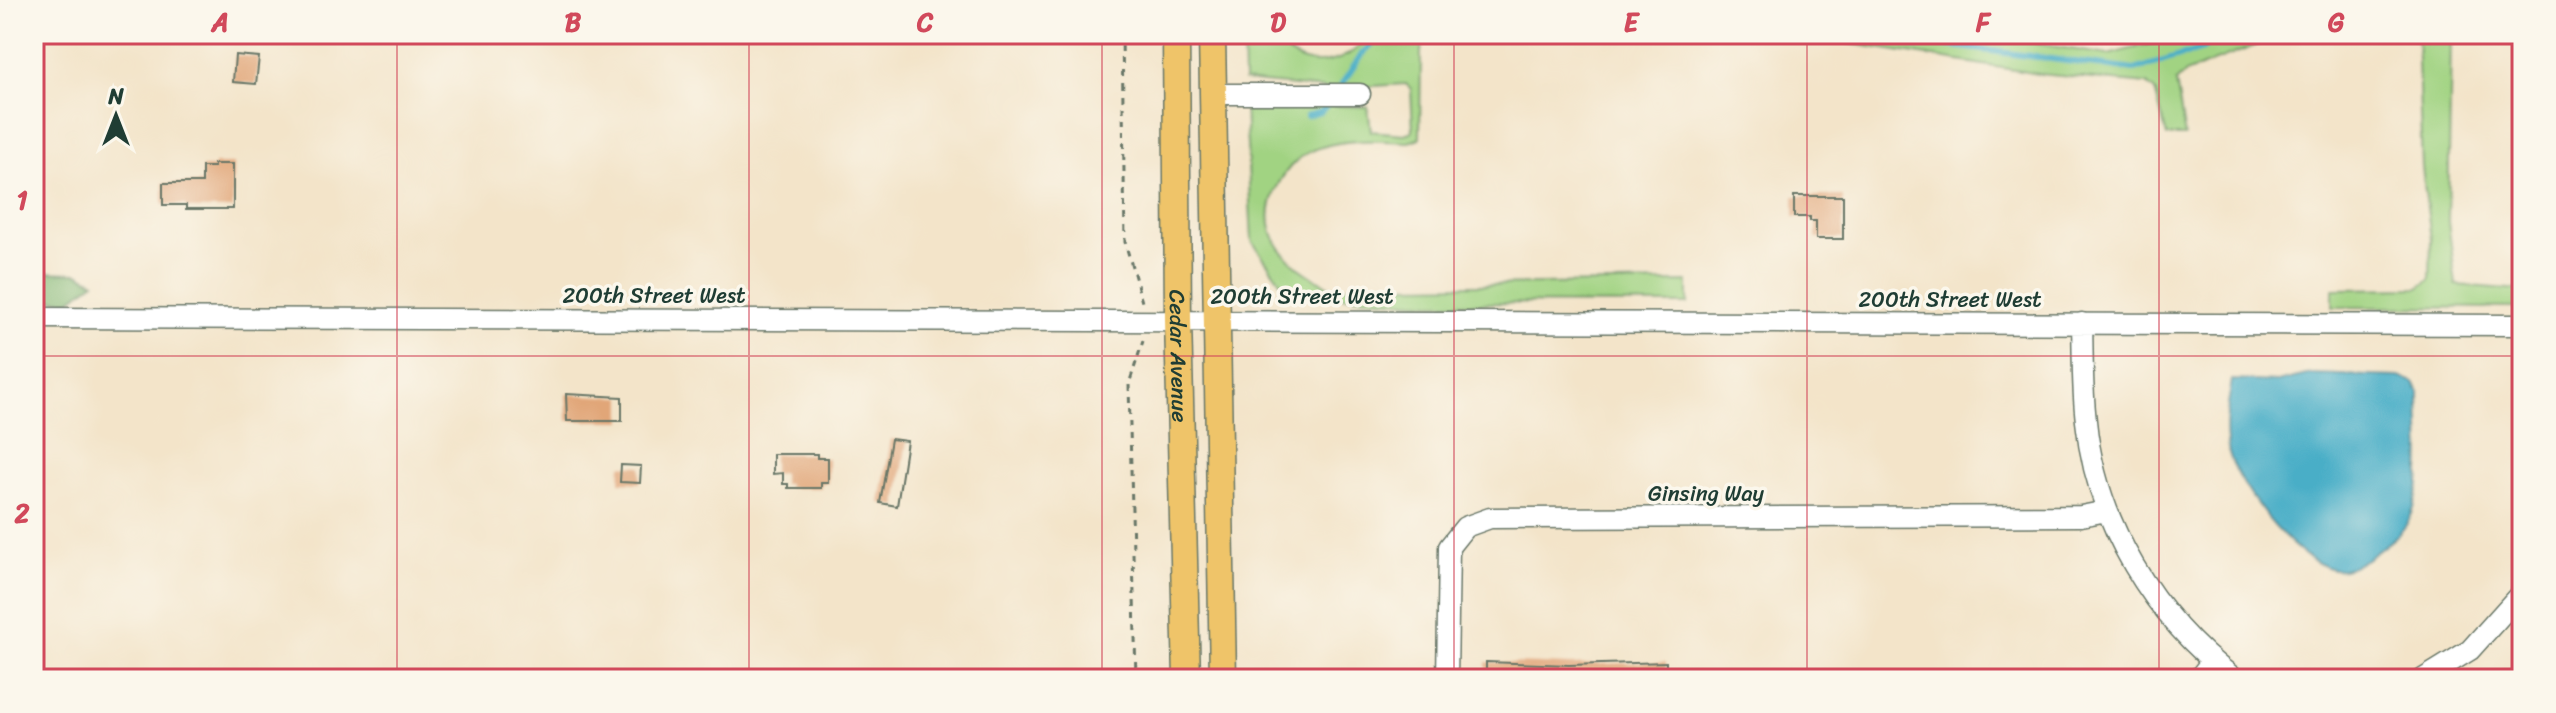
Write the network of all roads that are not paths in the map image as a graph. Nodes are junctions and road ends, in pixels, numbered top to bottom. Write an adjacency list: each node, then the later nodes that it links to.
1 (1176, 34): 6 (main road, Cedar Avenue)
2 (1212, 34): 3 (main road, Cedar Avenue)
3 (1213, 94): 4 (street); 7 (main road, Cedar Avenue)
4 (1360, 94)
5 (34, 318): 6 (street, 200th Street West)
6 (1178, 320): 7 (street, 200th Street West); 13 (main road, Cedar Avenue)
7 (1217, 320): 8 (street, 200th Street West); 14 (main road, Cedar Avenue)
8 (2082, 323): 9 (street, 200th Street West); 10 (street)
9 (2522, 325)
10 (2107, 511): 12 (street); 15 (street, Ginsing Way)
11 (2522, 592): 18 (street)
12 (2212, 661): 16 (street); 17 (street)
13 (1187, 679)
14 (1223, 679)
15 (1447, 679)
16 (2198, 679)
17 (2235, 679)
18 (2423, 679)

